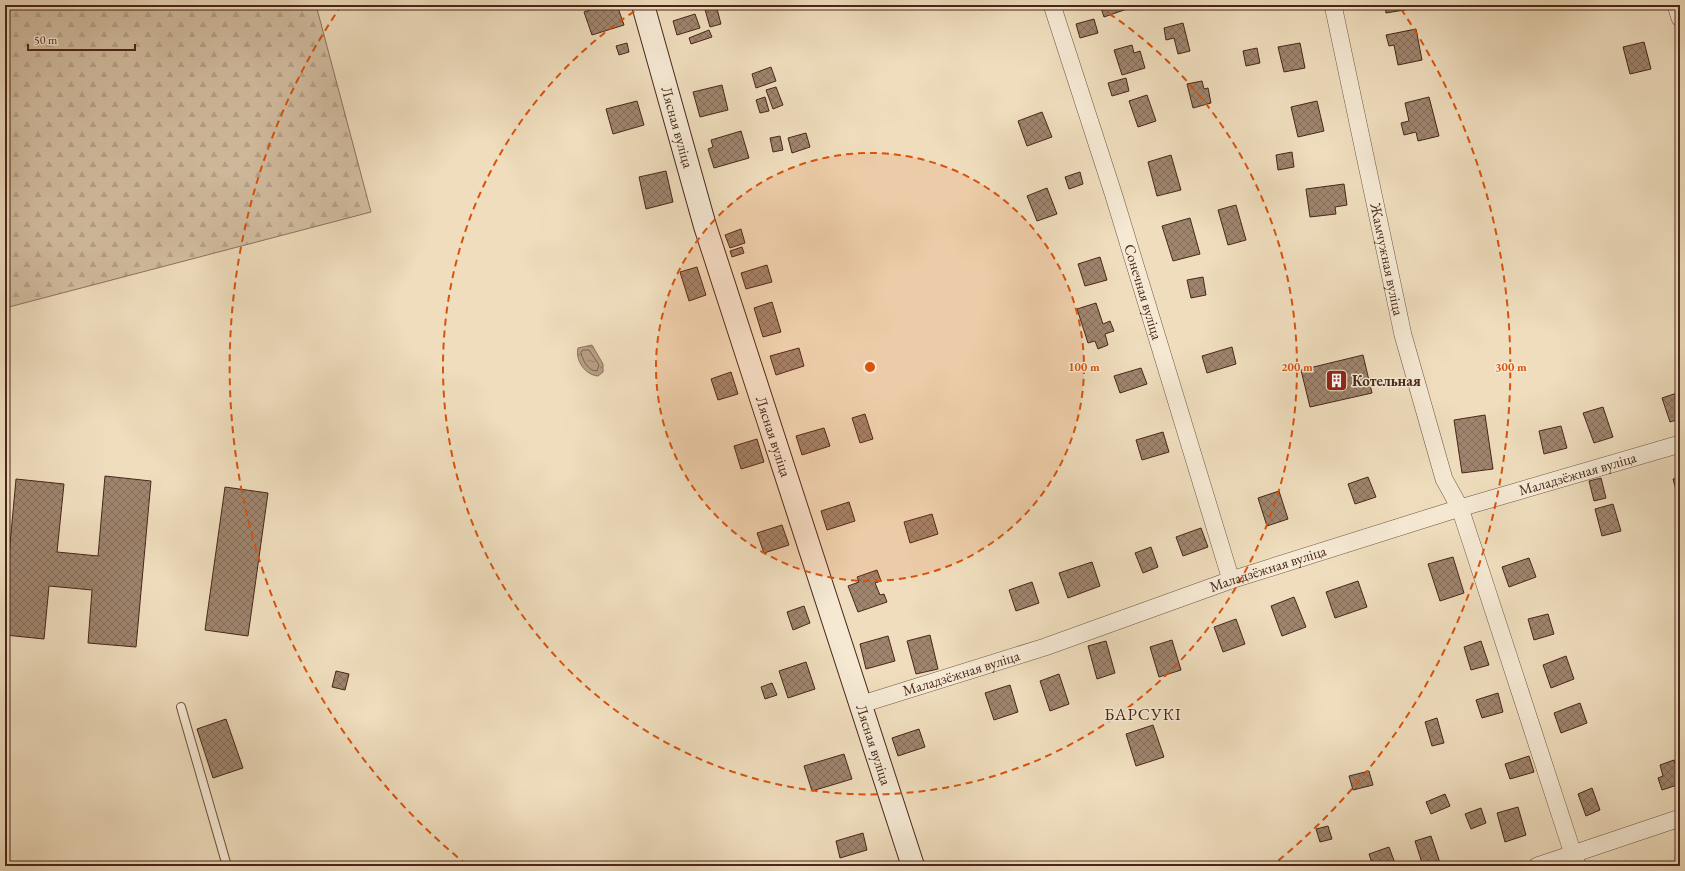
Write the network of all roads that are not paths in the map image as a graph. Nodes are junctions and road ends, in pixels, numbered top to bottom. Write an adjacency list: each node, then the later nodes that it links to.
1 (643, 5): 9 (street, Лясная вуліца)
2 (1052, 5): 8 (street, Сонечная вуліца)
3 (1333, 5): 7 (street, Жамчужная вуліца)
4 (1676, 5): 5 (street)
5 (1680, 18)
6 (1680, 444): 7 (street, Маладзёжная вуліца)
7 (1460, 508): 8 (street, Маладзёжная вуліца); 12 (street, Жамчужная вуліца)
8 (1231, 580): 9 (street, Маладзёжная вуліца)
9 (860, 705): 14 (street, Лясная вуліца)
10 (181, 707): 13 (lane)
11 (1680, 818): 12 (street)
12 (1575, 860): 15 (street)
13 (227, 866)
14 (913, 866)
15 (1537, 866)

